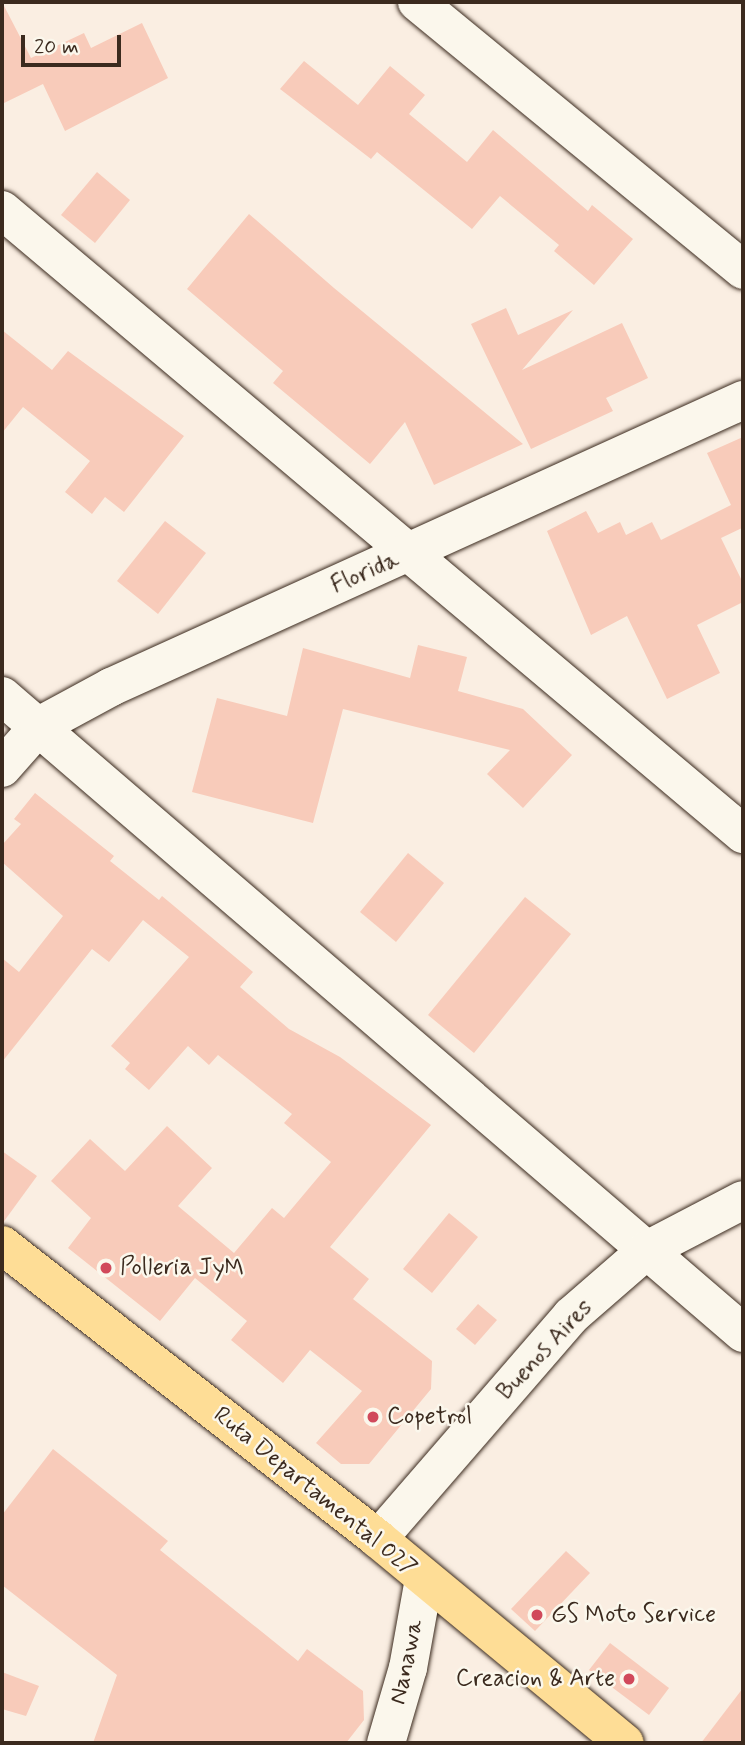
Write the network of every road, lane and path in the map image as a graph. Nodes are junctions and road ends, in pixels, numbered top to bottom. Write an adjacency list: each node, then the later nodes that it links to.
1 (417, 2): 3 (street)
2 (2, 210): 5 (street)
3 (743, 270)
4 (743, 400): 5 (street, Florida)
5 (410, 553): 7 (street, Florida); 9 (street)
6 (2, 696): 7 (street)
7 (39, 726): 8 (street, Florida); 12 (street)
8 (2, 768)
9 (743, 834)
10 (743, 1200): 12 (street, Buenos Aires)
11 (2, 1245): 14 (main road, Ruta Departamental 027)
12 (647, 1250): 13 (street); 14 (street, Buenos Aires)
13 (743, 1334)
14 (378, 1539): 15 (main road, Ruta Departamental 027)
15 (424, 1579): 16 (street, Nanawa); 17 (main road, Ruta Departamental 027)
16 (386, 1743)
17 (625, 1743)

